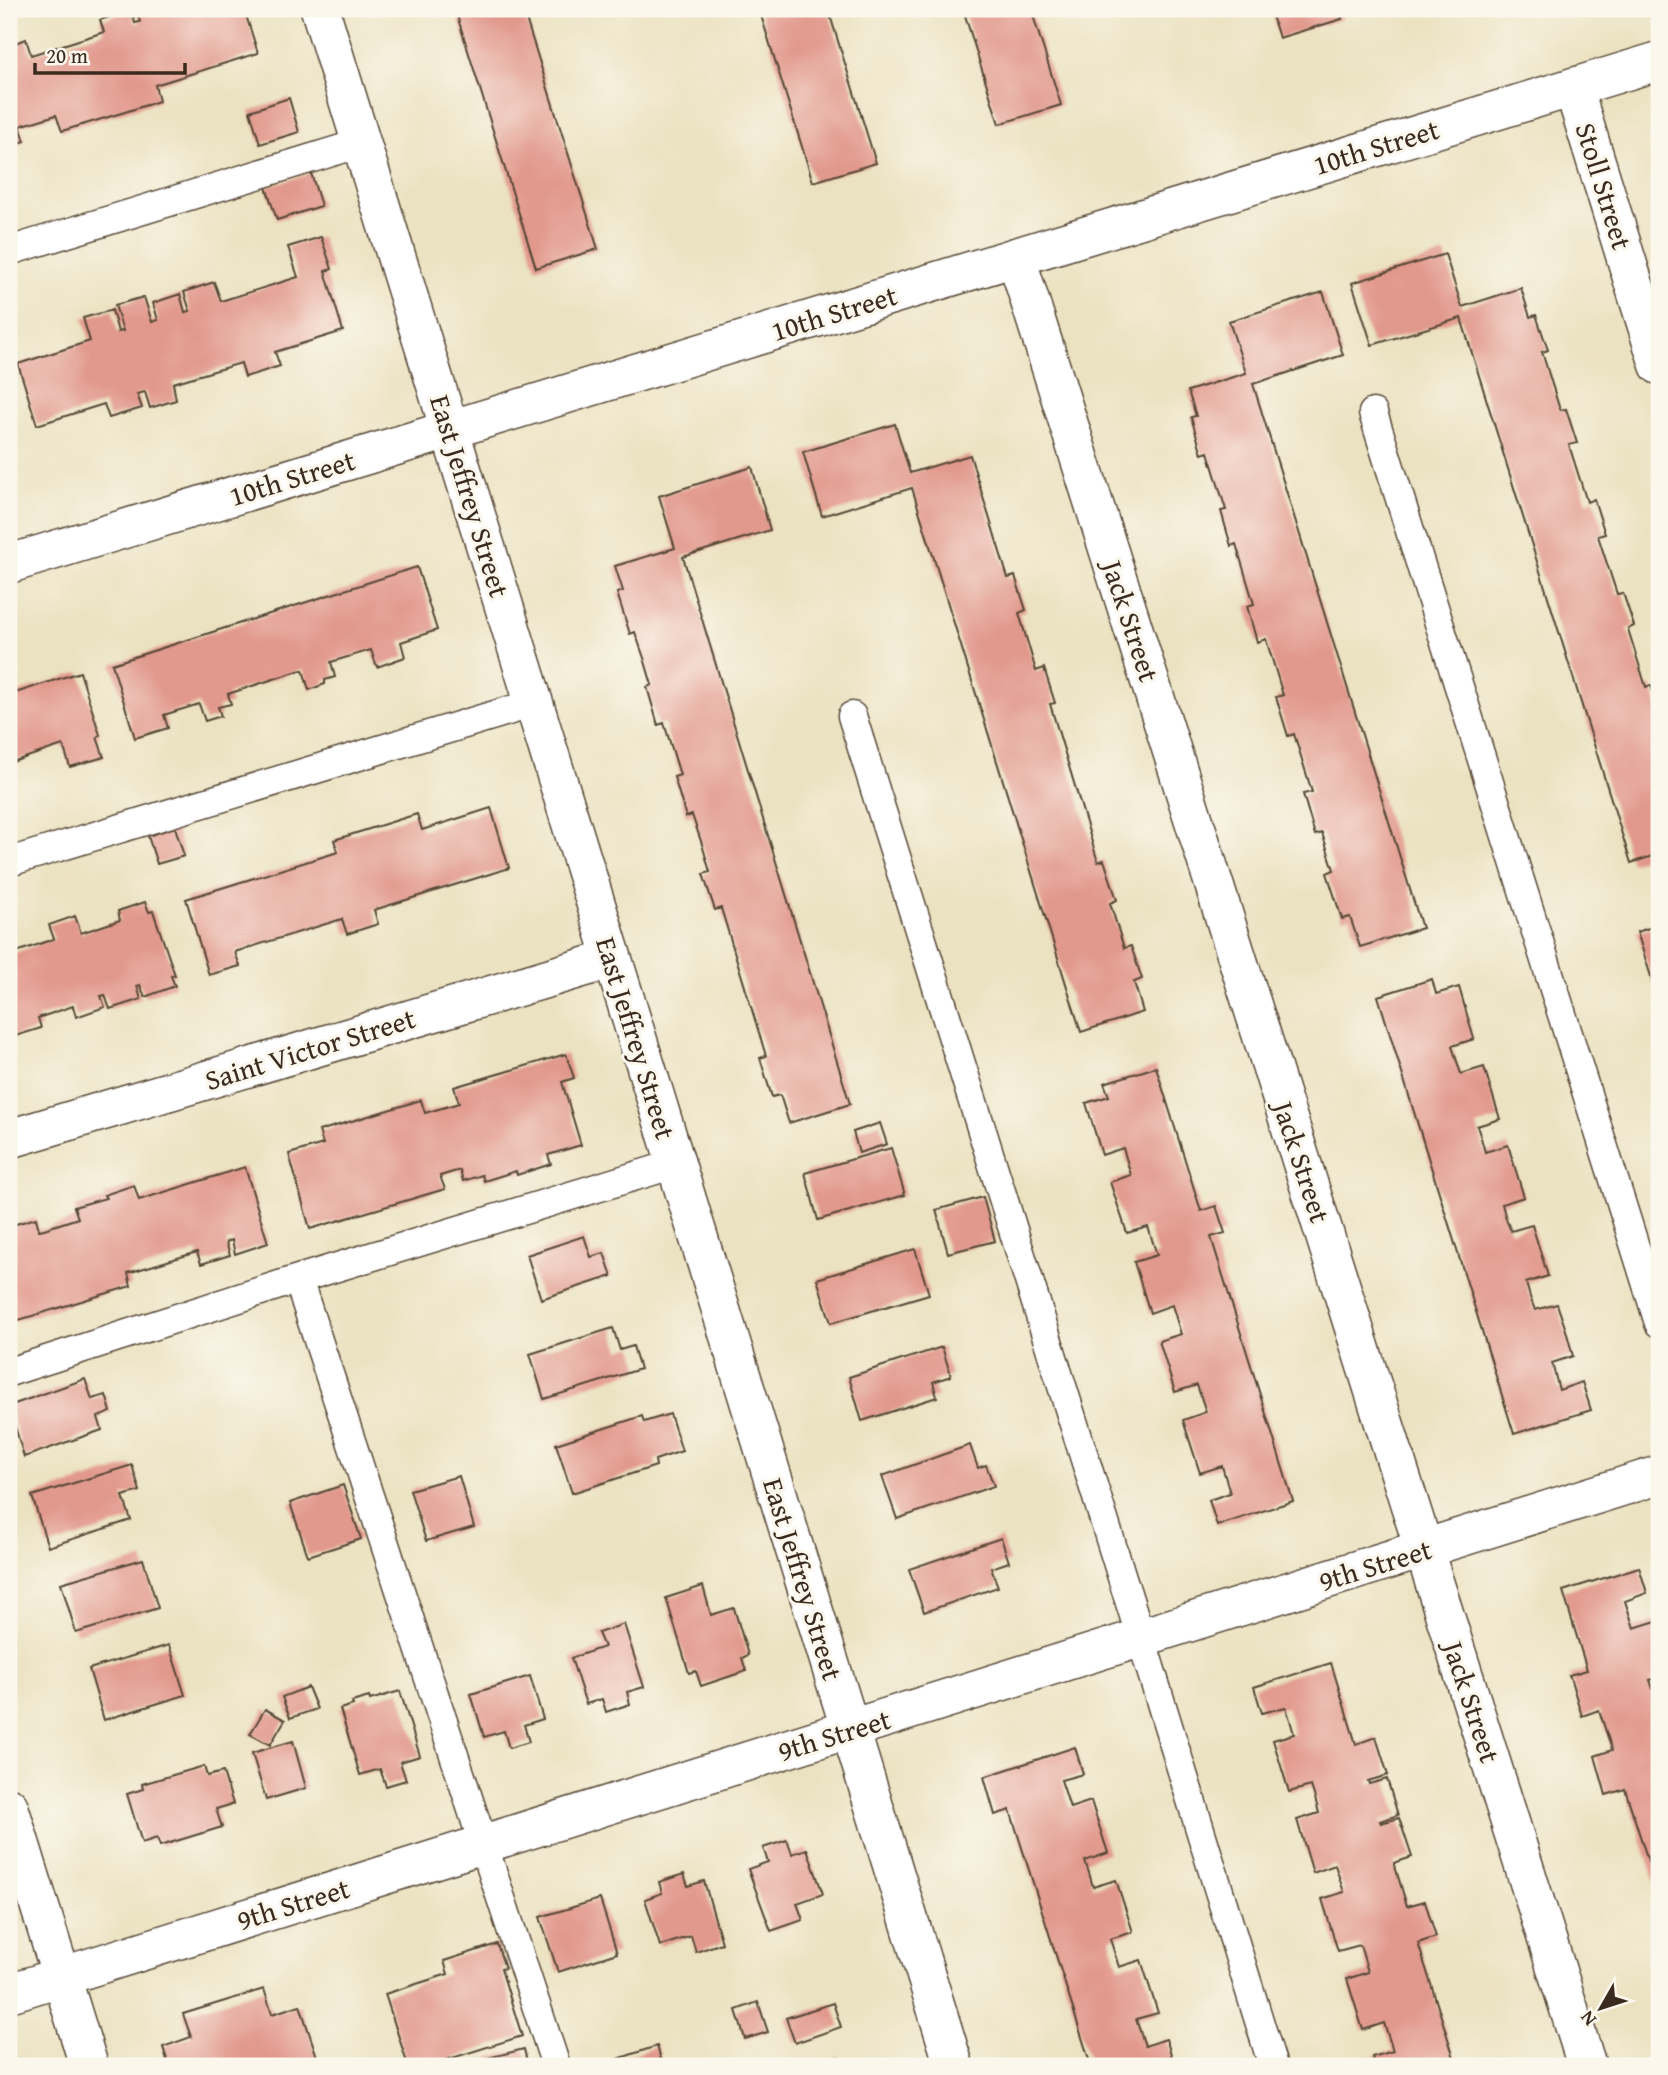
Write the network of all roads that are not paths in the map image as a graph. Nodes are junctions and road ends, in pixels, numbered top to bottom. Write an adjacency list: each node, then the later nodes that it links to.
1 (320, 9): 4 (street, East Jeffrey Street)
2 (1659, 61): 3 (street, 10th Street)
3 (1573, 87): 6 (street, 10th Street); 7 (street, Stoll Street)
4 (361, 144): 5 (lane); 9 (street, East Jeffrey Street)
5 (9, 251)
6 (1016, 257): 9 (street, 10th Street); 21 (street, Jack Street)
7 (1659, 365)
8 (1373, 413): 18 (lane)
9 (450, 430): 10 (street, 10th Street); 11 (street, East Jeffrey Street)
10 (9, 564)
11 (534, 703): 13 (lane); 14 (street, East Jeffrey Street)
12 (852, 716): 22 (lane)
13 (9, 862)
14 (612, 959): 15 (street, Saint Victor Street); 16 (street, East Jeffrey Street)
15 (9, 1139)
16 (675, 1164): 17 (lane); 23 (street, East Jeffrey Street)
17 (298, 1279): 19 (lane); 25 (lane)
18 (1659, 1323)
19 (9, 1372)
20 (1659, 1475): 21 (street, 9th Street)
21 (1424, 1550): 22 (street, 9th Street); 32 (street, Jack Street)
22 (1141, 1638): 23 (street, 9th Street); 31 (lane)
23 (850, 1730): 25 (street, 9th Street); 30 (street, East Jeffrey Street)
24 (9, 1807): 26 (street)
25 (483, 1844): 26 (street, 9th Street); 29 (lane)
26 (61, 1977): 27 (street, 9th Street); 28 (street)
27 (9, 1993)
28 (89, 2066)
29 (556, 2066)
30 (954, 2066)
31 (1273, 2066)
32 (1587, 2066)

